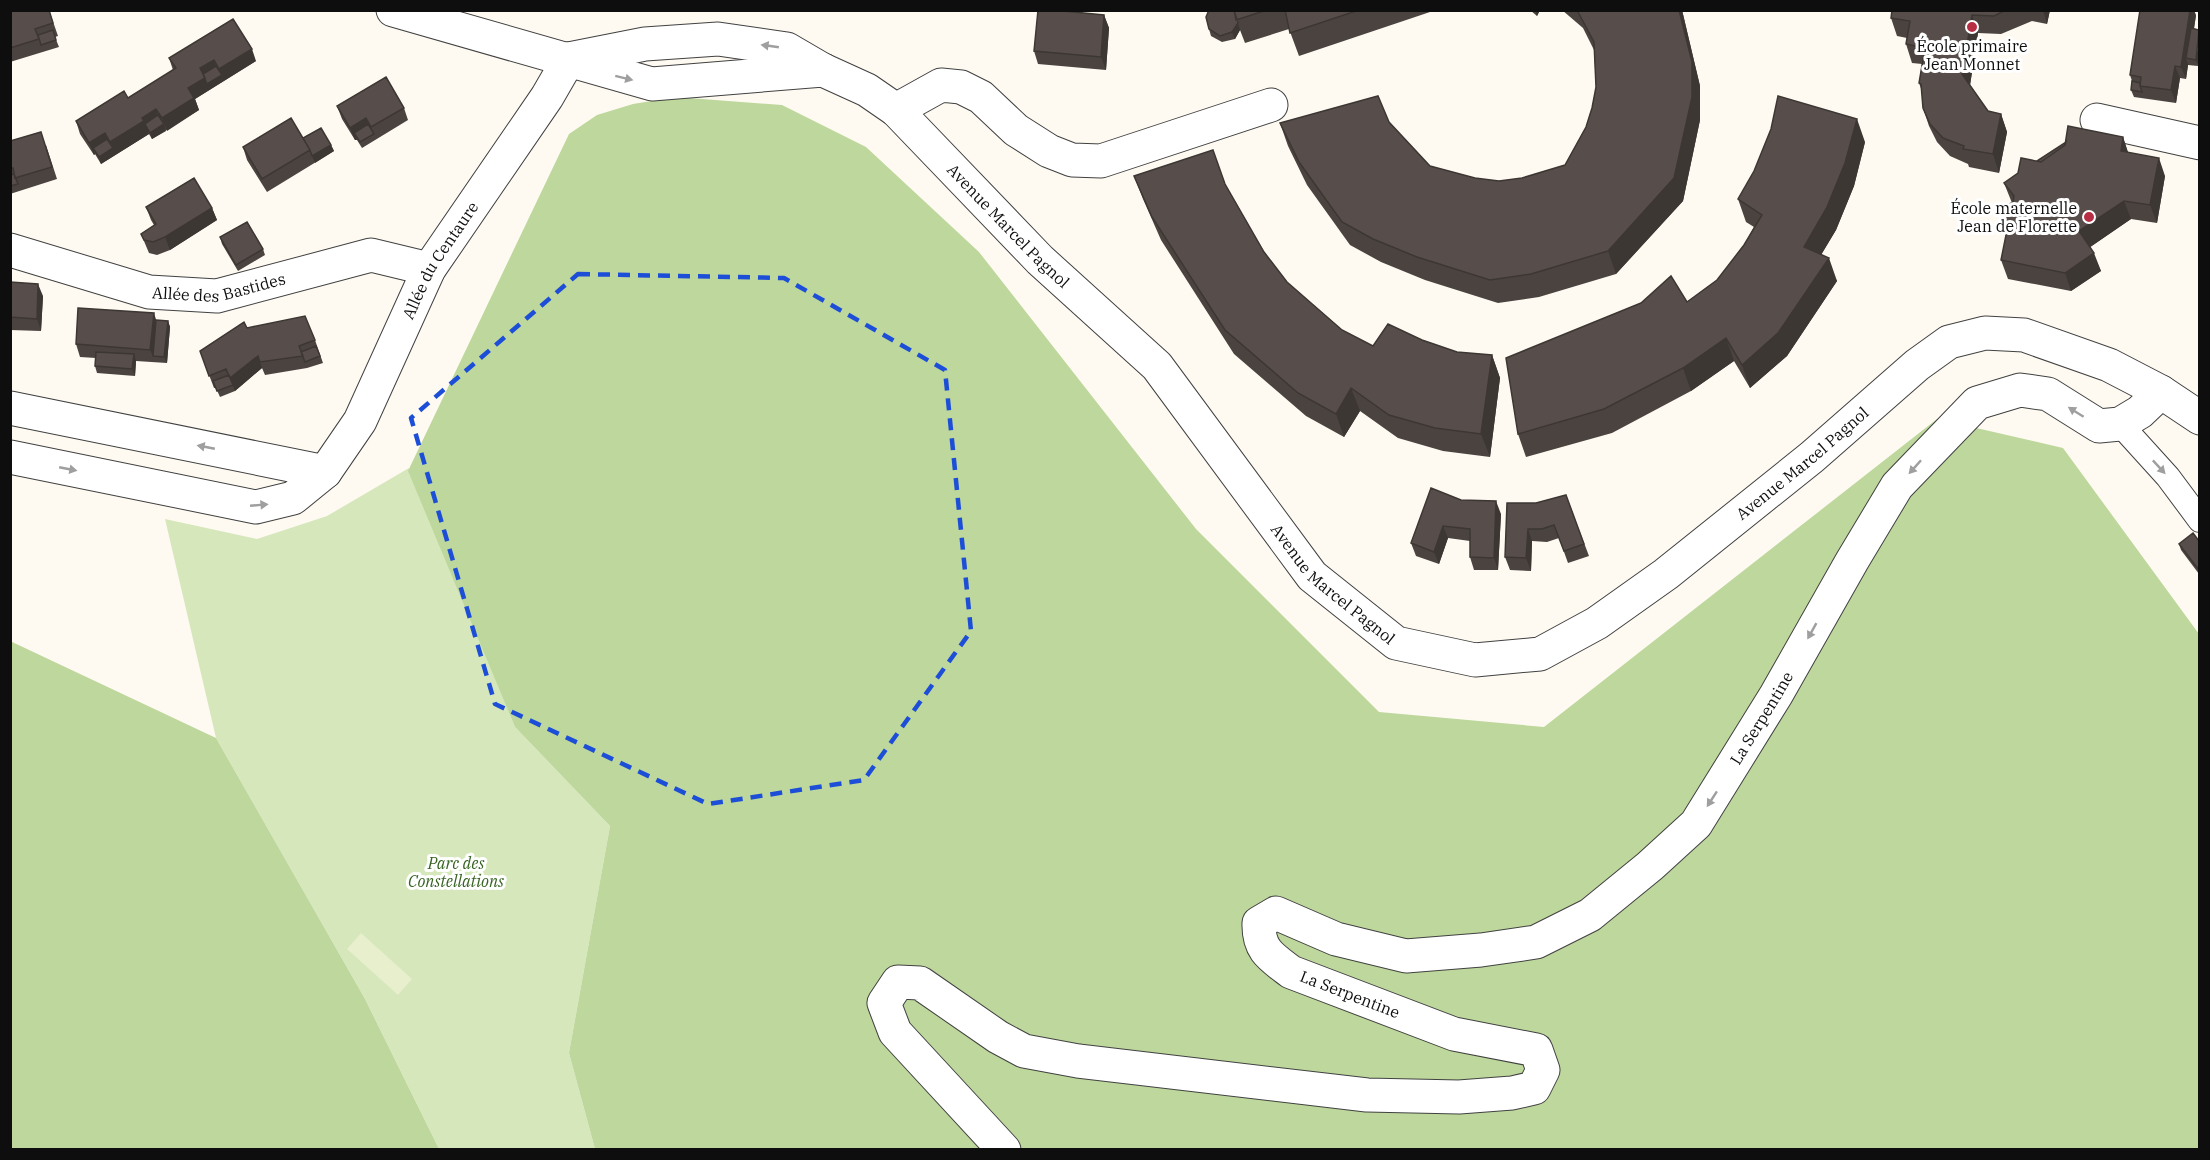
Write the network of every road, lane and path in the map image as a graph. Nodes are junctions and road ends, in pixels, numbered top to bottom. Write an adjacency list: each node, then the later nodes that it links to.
1 (393, 10): 2 (street, Avenue Marcel Pagnol)
2 (569, 59): 4 (street, Avenue Marcel Pagnol); 8 (street, Allée du Centaure)
3 (1271, 105): 4 (street)
4 (896, 110): 9 (street, Avenue Marcel Pagnol)
5 (2097, 120): 6 (street)
6 (2199, 143)
7 (10, 250): 8 (street, Allée des Bastides)
8 (429, 269): 14 (street, Allée du Centaure)
9 (2161, 392): 11 (street, Avenue Marcel Pagnol); 12 (street)
10 (10, 408): 14 (street, one-way to 10)
11 (2199, 416)
12 (2120, 424): 15 (lane, one-way to 15); 16 (street, La Serpentine, one-way to 16)
13 (10, 457): 14 (street, Allée du Centaure, one-way to 14)
14 (325, 471)
15 (2199, 520)
16 (1004, 1149)

